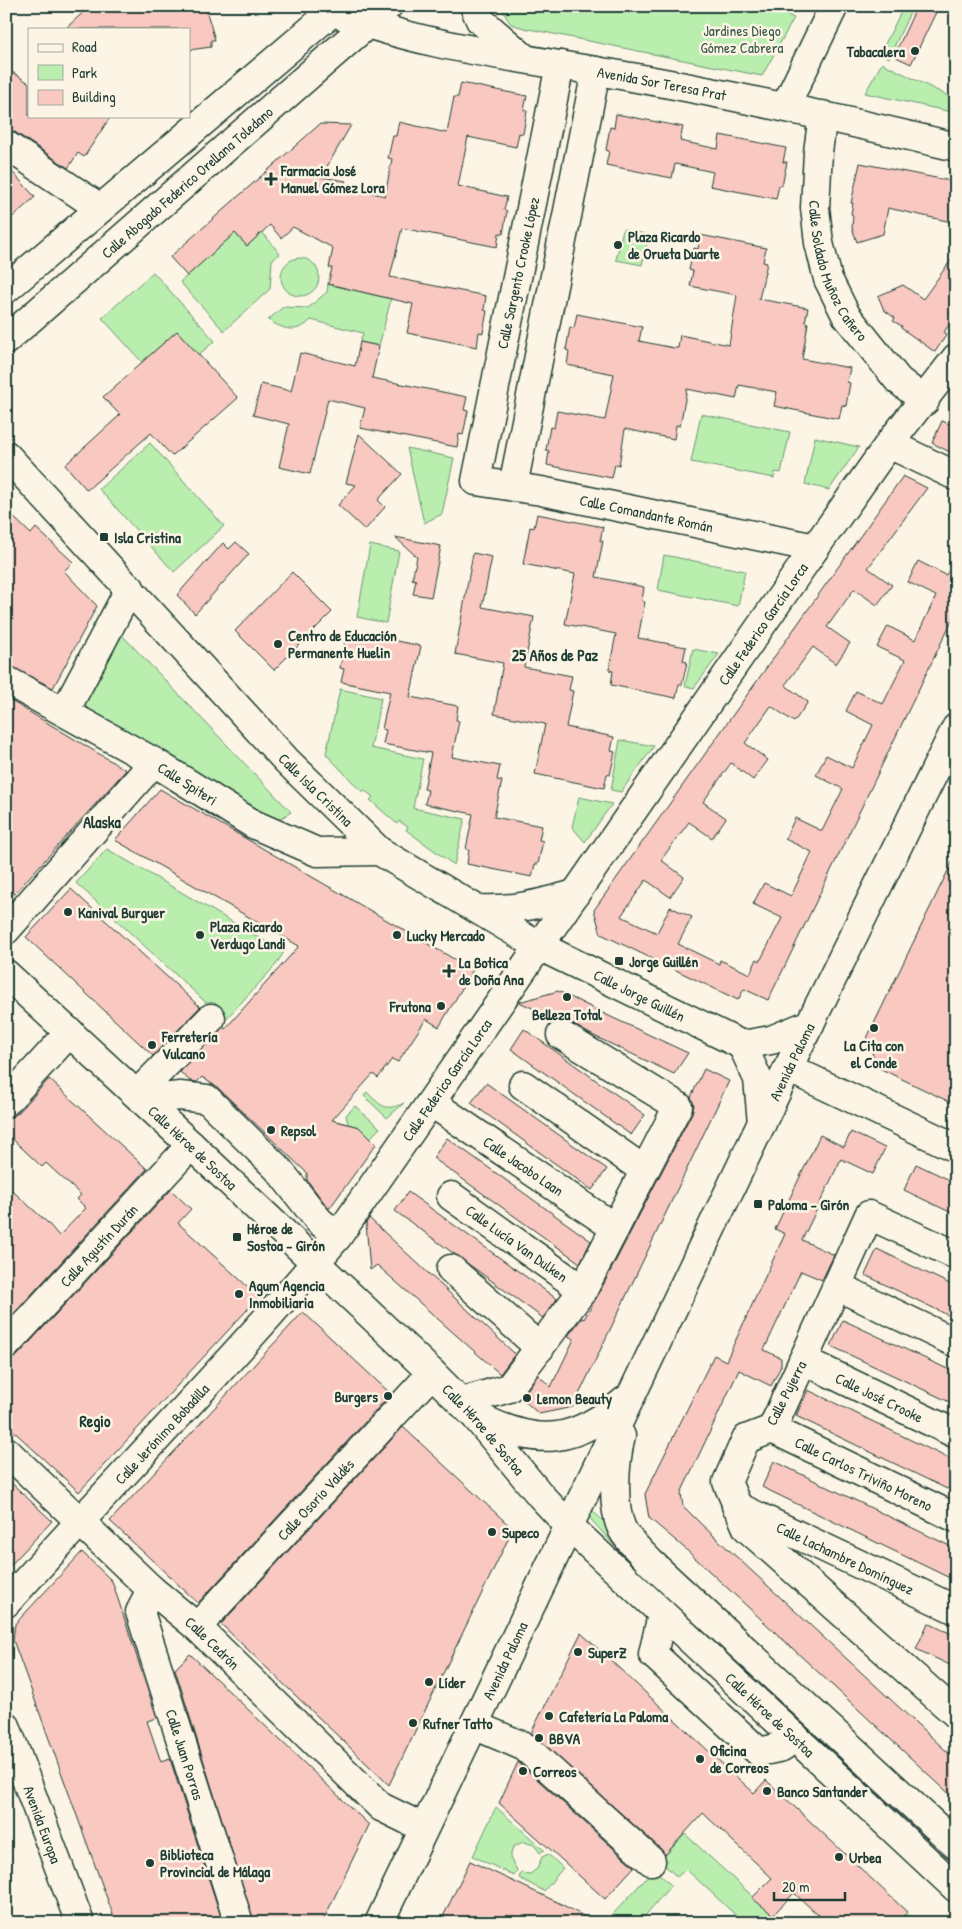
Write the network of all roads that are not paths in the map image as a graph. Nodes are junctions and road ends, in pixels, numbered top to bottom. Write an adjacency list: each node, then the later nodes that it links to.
1 (388, 6): 5 (street, Calle Abogado Federico Orellana Toledano)
2 (474, 6): 6 (street)
3 (834, 6): 9 (street)
4 (330, 8): 5 (street, Avenida Sor Teresa Prat); 13 (street)
5 (367, 25): 6 (street, Avenida Sor Teresa Prat); 15 (street, Calle Abogado Federico Orellana Toledano)
6 (524, 58): 7 (street, Avenida Sor Teresa Prat)
7 (560, 65): 8 (street, Avenida Sor Teresa Prat); 21 (street, Calle Sargento Crooke López)
8 (596, 71): 9 (street, Avenida Sor Teresa Prat); 22 (street)
9 (785, 107): 10 (street, Avenida Sor Teresa Prat)
10 (823, 115): 12 (street, Avenida Sor Teresa Prat); 17 (street, Calle Soldado Muñoz Cañero)
11 (6, 146): 13 (street)
12 (956, 147)
13 (100, 208): 14 (street)
14 (6, 289)
15 (6, 340)
16 (956, 358): 17 (street, Calle Federico García Lorca)
17 (925, 400): 18 (street, Calle Federico García Lorca)
18 (889, 444): 20 (street); 23 (street, Calle Federico García Lorca)
19 (6, 455): 24 (street, Calle Isla Cristina)
20 (956, 476)
21 (476, 480): 22 (street, Calle Comandante Román)
22 (513, 486): 23 (street, Calle Comandante Román)
23 (815, 548): 30 (street, Calle Federico García Lorca)
24 (130, 588): 26 (street); 29 (street, Calle Isla Cristina)
25 (6, 680): 26 (street, Calle Spiteri)
26 (65, 711): 28 (street, Calle Spiteri)
27 (953, 738): 36 (street, Avenida Paloma)
28 (154, 762): 29 (street, Calle Spiteri); 32 (street)
29 (379, 851): 31 (street, Calle Isla Cristina)
30 (575, 894): 31 (street); 33 (street, Calle Federico García Lorca)
31 (476, 908): 33 (street, Calle Isla Cristina)
32 (6, 930)
33 (539, 946): 39 (street, Calle Jorge Guillén); 44 (street, Calle Federico García Lorca)
34 (6, 974): 37 (street, Calle Héroe de Sostoa)
35 (211, 1018): 42 (street)
36 (810, 1024): 39 (street); 40 (street, Avenida Paloma)
37 (70, 1032): 42 (street, Calle Héroe de Sostoa); 43 (street)
38 (561, 1035): 48 (street)
39 (742, 1045): 45 (street)
40 (788, 1068): 45 (street, Avenida Paloma); 47 (street)
41 (523, 1085): 48 (street)
42 (139, 1097): 46 (street, Calle Héroe de Sostoa); 51 (street)
43 (6, 1102)
44 (432, 1103): 50 (street, Calle Jacobo Laan); 51 (street, Calle Federico García Lorca)
45 (762, 1123): 62 (street, Avenida Paloma)
46 (191, 1145): 53 (street, Calle Héroe de Sostoa); 58 (street, Calle Agustín Durán)
47 (956, 1148)
48 (644, 1170): 50 (street)
49 (450, 1196): 56 (street, Calle Lucía Van Dulken)
50 (615, 1228): 56 (street)
51 (338, 1236): 53 (street, Calle Federico García Lorca)
52 (956, 1255): 55 (street, Calle Pujerra)
53 (316, 1264): 61 (street, Calle Héroe de Sostoa); 69 (street, Calle Jerónimo Bobadilla)
54 (451, 1269): 59 (street)
55 (837, 1286): 57 (street); 60 (street, Calle Pujerra)
56 (583, 1290): 59 (street)
57 (956, 1343)
58 (6, 1345)
59 (540, 1348): 63 (street)
60 (804, 1360): 64 (street, Calle Pujerra); 65 (street, Calle José Crooke)
61 (432, 1373): 63 (street, Calle Héroe de Sostoa); 75 (street, Calle Osorio Valdés)
62 (629, 1398): 63 (street, Avenida Paloma); 70 (street, Avenida Paloma); 71 (street, Avenida Paloma)
63 (468, 1409): 70 (street, Calle Héroe de Sostoa)
64 (772, 1429): 67 (street, Calle Pujerra); 68 (street, Calle Carlos Triviño Moreno)
65 (956, 1434)
66 (6, 1451): 69 (street, Calle Cedrón)
67 (736, 1506): 74 (street, Calle Lachambre Domínguez); 76 (street, Calle Pujerra)
68 (956, 1518)
69 (80, 1520): 72 (street, Calle Cedrón); 73 (street, Calle Jerónimo Bobadilla)
70 (570, 1527): 77 (street, Avenida Paloma); 82 (street, Calle Héroe de Sostoa)
71 (622, 1530): 80 (street, Calle Héroe de Sostoa)
72 (151, 1589): 75 (street, Calle Cedrón); 84 (street, Calle Juan Porras)
73 (6, 1603)
74 (956, 1610)
75 (197, 1626): 79 (street, Calle Cedrón)
76 (956, 1714)
77 (474, 1725): 79 (street, Avenida Paloma); 81 (street)
78 (6, 1726): 83 (street, Avenida Europa)
79 (424, 1828): 85 (street, Avenida Paloma)
80 (956, 1845)
81 (651, 1861)
82 (956, 1888)
83 (80, 1923)
84 (239, 1923)
85 (378, 1923)

